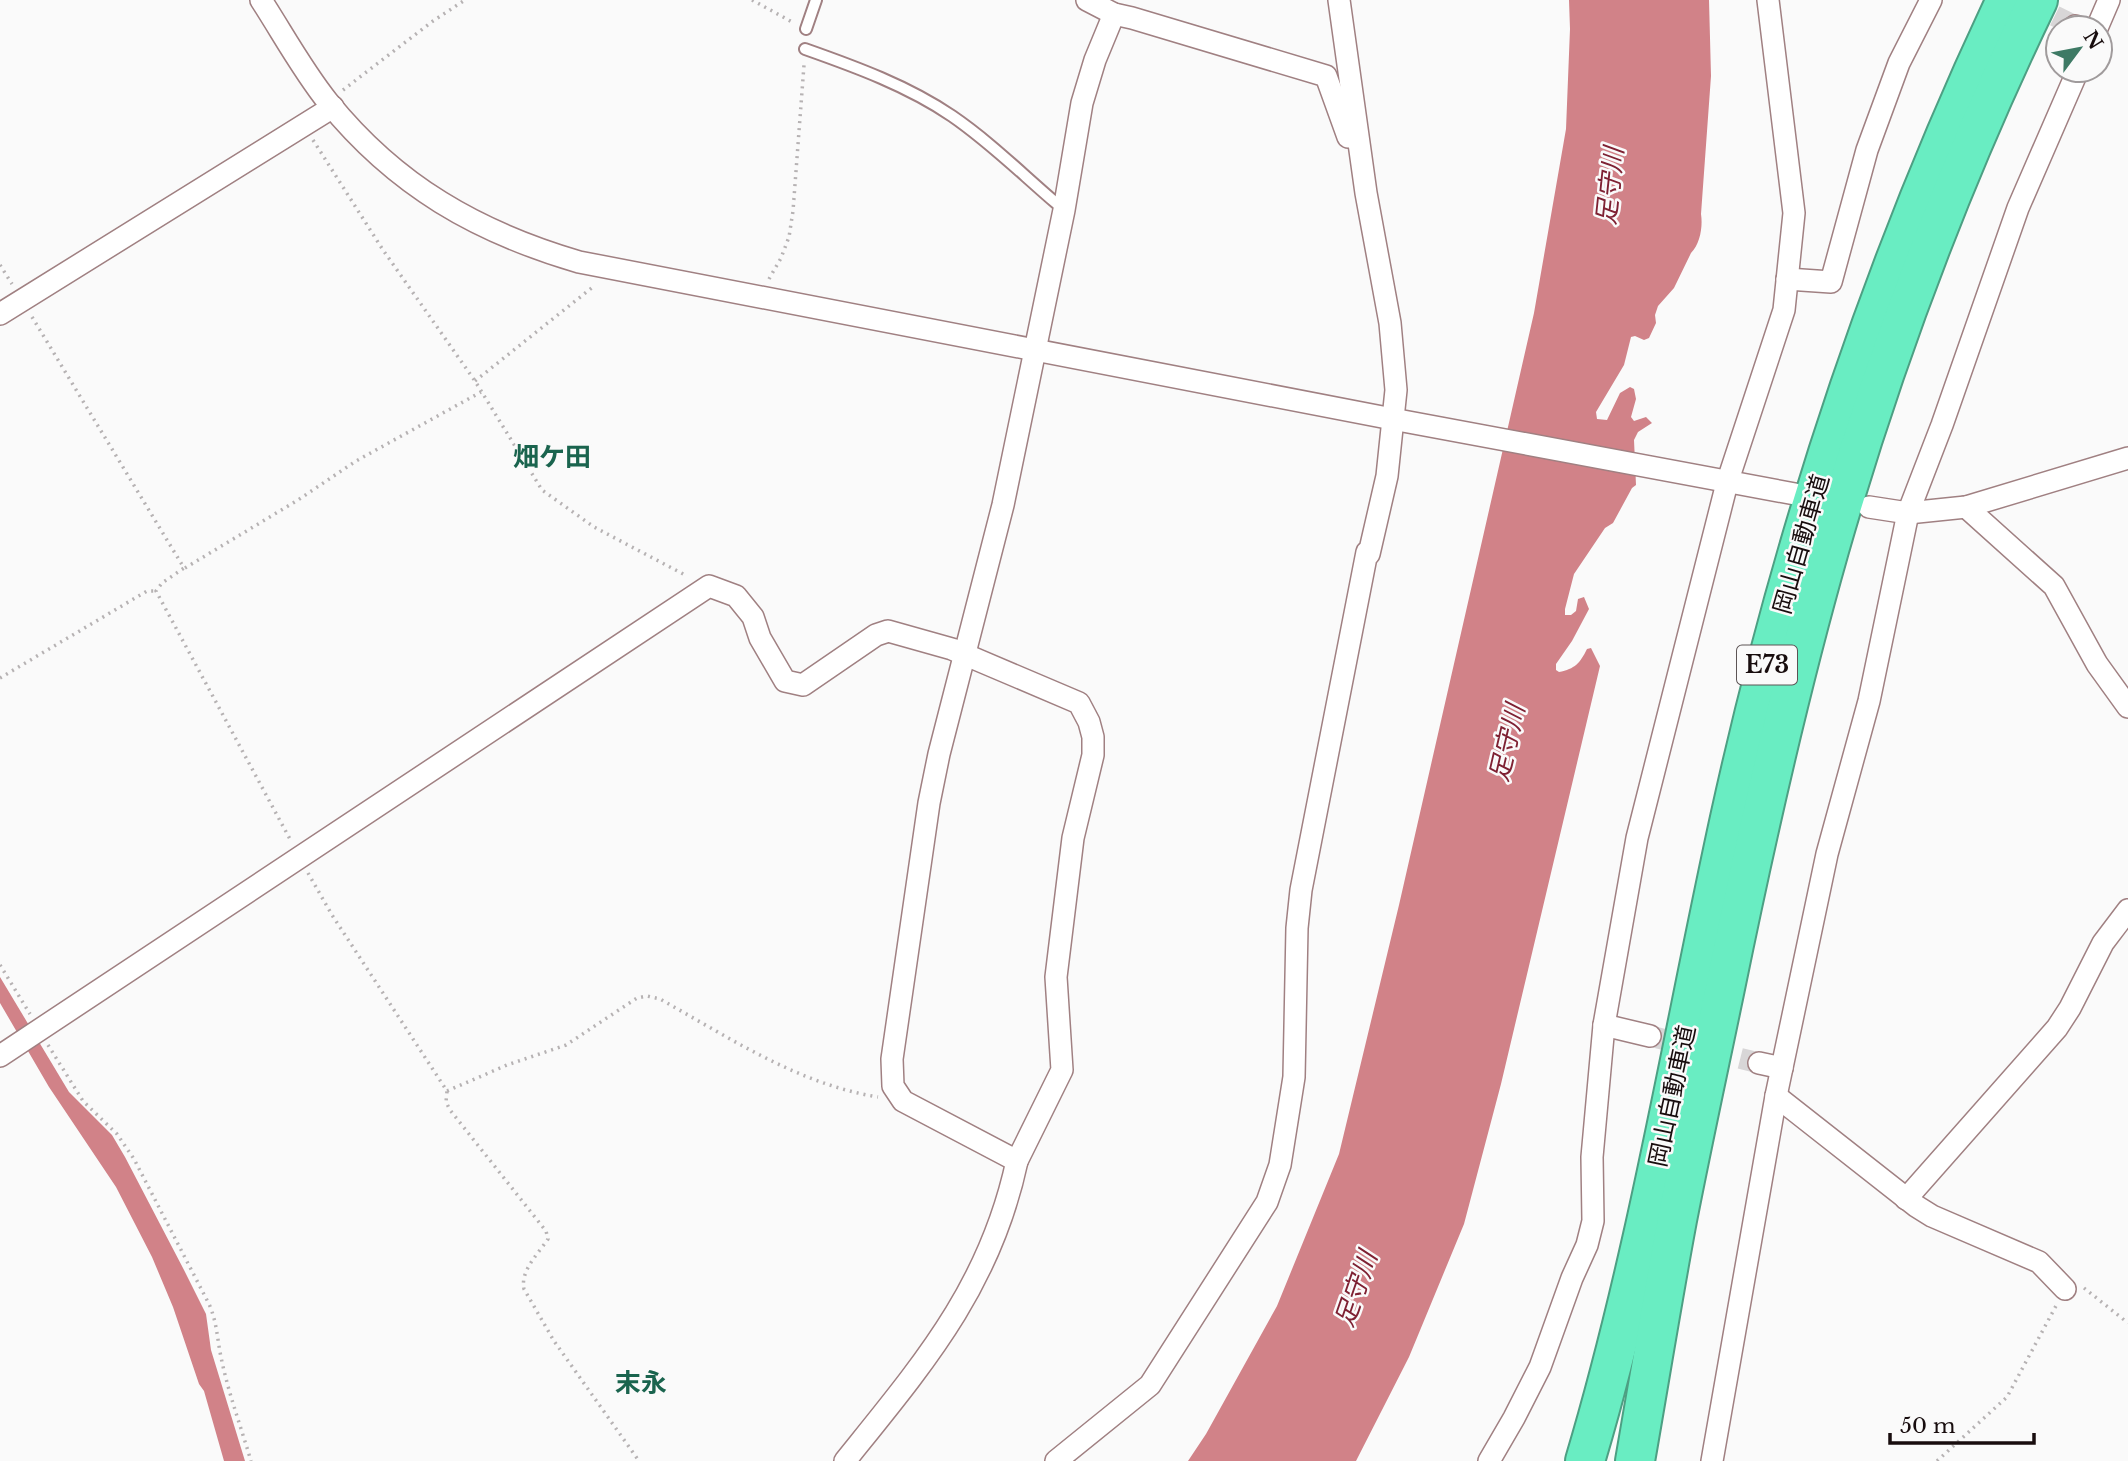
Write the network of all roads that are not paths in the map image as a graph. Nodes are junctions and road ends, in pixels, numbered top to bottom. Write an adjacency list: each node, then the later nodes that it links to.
1 (261, 0): 15 (street)
2 (817, 0): 12 (lane)
3 (1087, 0): 10 (street)
4 (1339, 0): 16 (street)
5 (1768, 0): 18 (street)
6 (1931, 0): 18 (street)
7 (2006, 0): 41 (highway, 岡山自動車道 / E73)
8 (2038, 0): 39 (highway, 岡山自動車道 / E73)
9 (2109, 0): 11 (street)
10 (1114, 14): 16 (street); 17 (street)
11 (2096, 14)
12 (806, 29)
13 (805, 49): 17 (lane)
14 (2072, 84): 27 (street)
15 (331, 105): 19 (street); 20 (street)
16 (1366, 193): 21 (street)
17 (1065, 205): 20 (street)
18 (1787, 279): 23 (street)
19 (0, 314)
20 (1034, 350): 21 (street); 28 (street)
21 (1398, 420): 23 (street); 43 (street)
22 (2128, 458): 26 (street)
23 (1720, 481): 24 (street); 31 (street)
24 (1795, 494)
25 (1869, 507): 27 (street)
26 (1966, 507): 27 (street); 29 (street)
27 (1908, 513): 35 (street)
28 (965, 654): 33 (street); 37 (street); 37 (street)
29 (2128, 707)
30 (2128, 910): 38 (street)
31 (1604, 1025): 32 (street); 44 (street)
32 (1650, 1036)
33 (0, 1056)
34 (1759, 1063): 35 (street)
35 (1782, 1068): 36 (street)
36 (1776, 1096): 38 (street); 49 (street)
37 (1017, 1161): 42 (street)
38 (1906, 1199): 40 (street)
39 (1678, 1218): 47 (highway); 48 (highway)
40 (2065, 1289)
41 (1613, 1356): 45 (highway); 46 (highway)
42 (845, 1461)
43 (1056, 1461)
44 (1489, 1461)
45 (1577, 1461)
46 (1585, 1461)
47 (1612, 1461)
48 (1635, 1461)
49 (1712, 1461)

